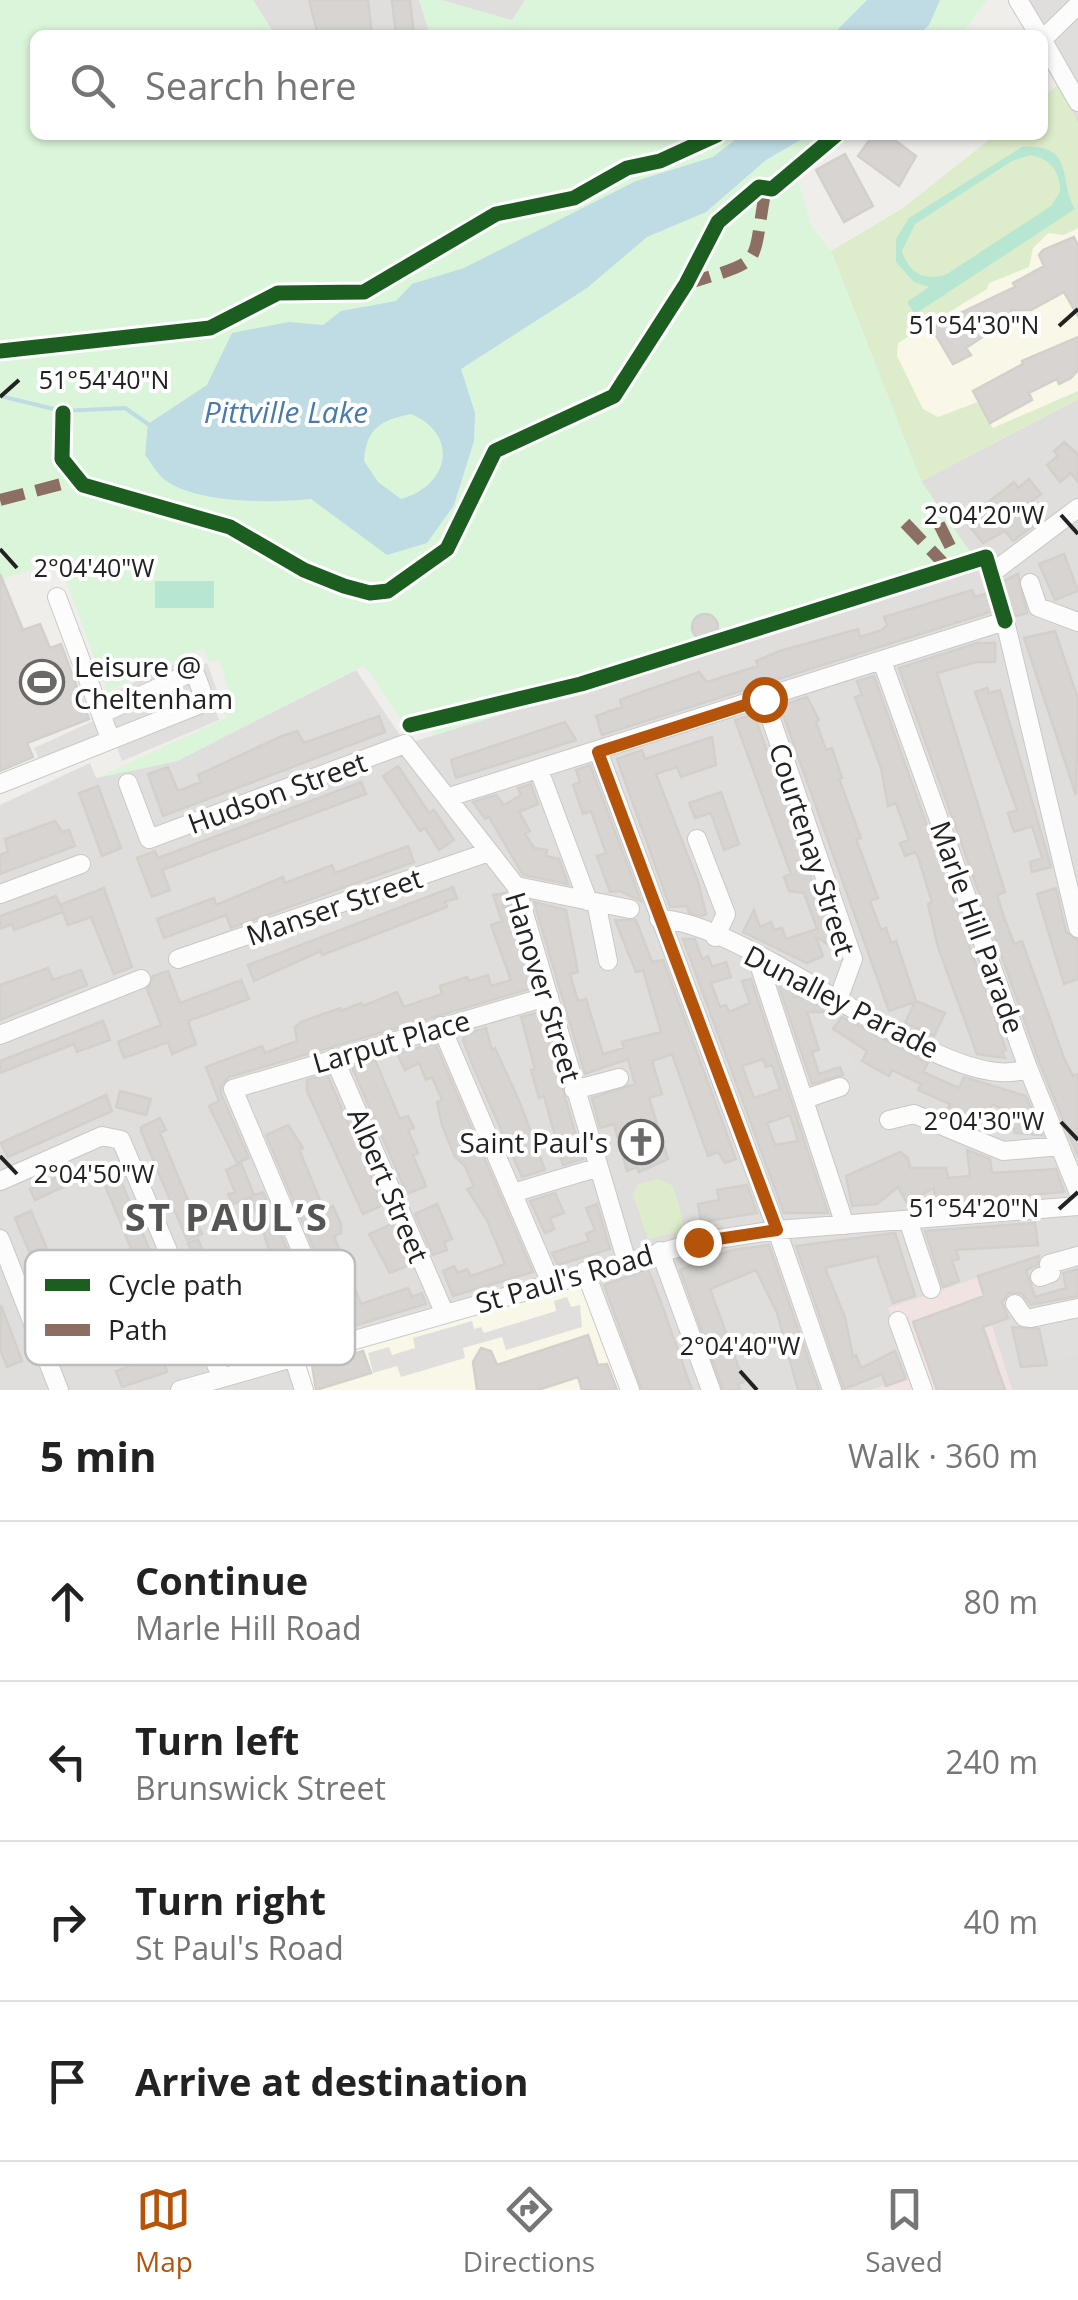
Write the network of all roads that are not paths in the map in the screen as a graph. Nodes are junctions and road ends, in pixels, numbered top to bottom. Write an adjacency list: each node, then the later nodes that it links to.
1 (1018, 0): 3 (street)
2 (1078, 5): 4 (street)
3 (1035, 30)
4 (1048, 39)
5 (1048, 53): 6 (street)
6 (1078, 102)
7 (1078, 508): 8 (street)
8 (991, 571)
9 (1030, 583): 11 (street)
10 (57, 597): 14 (street)
11 (1078, 622)
12 (882, 661): 13 (street); 30 (street); 41 (street, Marle Hill Parade)
13 (764, 699): 17 (street); 37 (street, Courtenay Street)
14 (101, 714): 15 (street); 15 (street)
15 (110, 738): 20 (street)
16 (405, 744): 19 (street, Hudson Street); 21 (street, Hanover Street)
17 (598, 752): 18 (street); 29 (street)
18 (539, 770): 21 (street); 27 (street)
19 (128, 783)
20 (0, 784)
21 (449, 797): 23 (street, Hanover Street)
22 (697, 839): 31 (street)
23 (489, 852): 25 (street, Hanover Street); 33 (street, Manser Street)
24 (81, 864): 26 (street)
25 (516, 886): 27 (street); 36 (street, Hanover Street)
26 (0, 894)
27 (592, 902): 28 (street); 34 (street)
28 (630, 909)
29 (659, 918): 31 (street, Dunalley Parade); 55 (street)
30 (1078, 928)
31 (715, 937): 32 (street, Dunalley Parade)
32 (756, 955): 37 (street, Dunalley Parade); 45 (street)
33 (178, 960)
34 (608, 961)
35 (141, 979): 39 (street)
36 (549, 996): 38 (street, Larput Place); 44 (street, Hanover Street)
37 (839, 997): 41 (street, Dunalley Parade)
38 (441, 1026): 40 (street, Larput Place); 51 (street)
39 (0, 1035)
40 (334, 1058): 58 (street, Larput Place); 69 (street, Albert Street)
41 (1028, 1068): 47 (street, Marle Hill Parade)
42 (619, 1078): 44 (street)
43 (840, 1088): 45 (street)
44 (574, 1090): 48 (street, Hanover Street)
45 (805, 1099): 54 (street)
46 (888, 1120): 47 (street)
47 (1060, 1146): 50 (street, Marle Hill Parade)
48 (596, 1168): 51 (street); 61 (street, Hanover Street)
49 (0, 1181): 57 (street)
50 (1078, 1192)
51 (513, 1193): 65 (street)
52 (1078, 1206): 53 (street, St Paul's Road)
53 (908, 1220): 54 (street, St Paul's Road); 66 (street)
54 (845, 1225): 55 (street, St Paul's Road)
55 (777, 1230): 59 (street, St Paul's Road); 83 (street)
56 (0, 1239): 64 (street)
57 (168, 1250)
58 (302, 1250)
59 (660, 1251): 61 (street, St Paul's Road); 82 (street)
60 (1078, 1256): 63 (street)
61 (626, 1260): 62 (street, St Paul's Road)
62 (585, 1271): 65 (street, St Paul's Road); 81 (street)
63 (1040, 1276)
64 (8, 1281): 70 (street)
65 (550, 1281): 69 (street, St Paul's Road)
66 (931, 1289)
67 (1014, 1304): 68 (street)
68 (1078, 1308)
69 (444, 1312): 72 (street, St Paul's Road)
70 (25, 1317)
71 (898, 1322): 84 (street)
72 (355, 1338)
73 (47, 1365): 78 (street)
74 (217, 1365): 77 (street)
75 (261, 1365): 77 (street, St Paul's Road)
76 (296, 1365): 80 (street)
77 (222, 1376): 79 (street, St Paul's Road)
78 (59, 1390)
79 (180, 1390)
80 (304, 1390)
81 (630, 1390)
82 (710, 1390)
83 (832, 1390)
84 (923, 1390)

